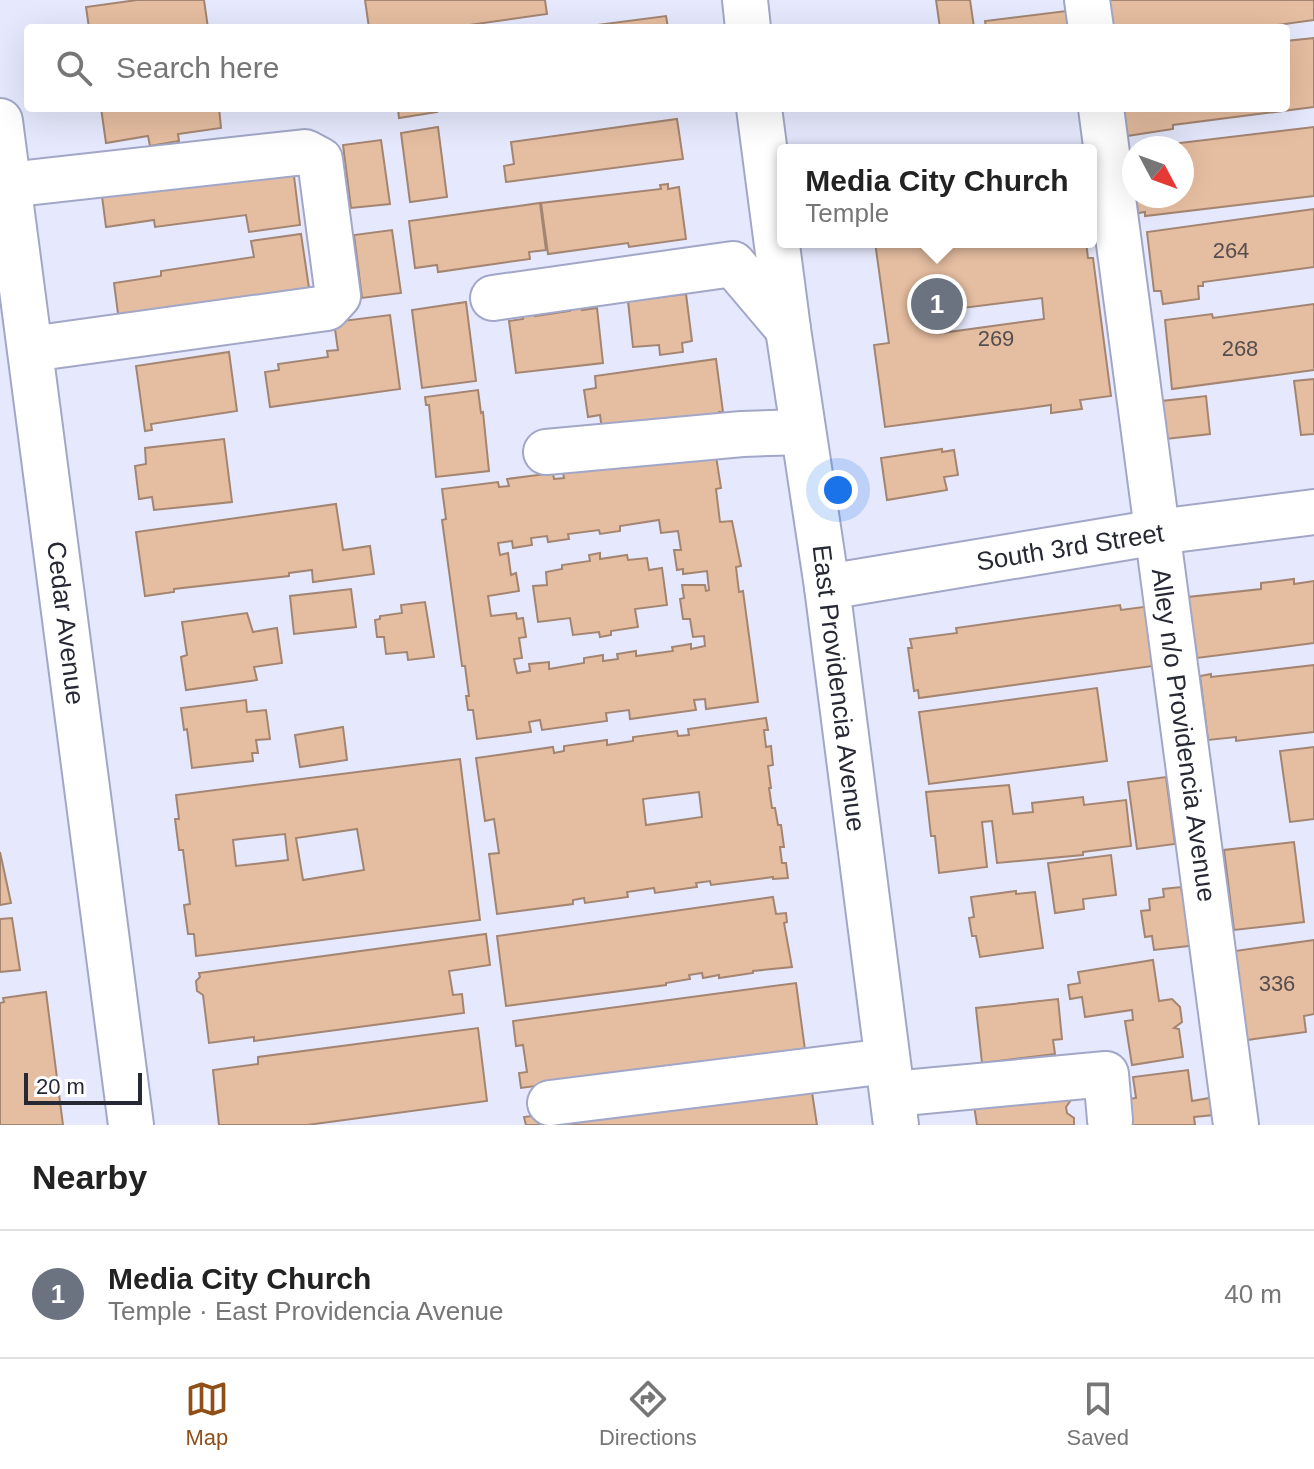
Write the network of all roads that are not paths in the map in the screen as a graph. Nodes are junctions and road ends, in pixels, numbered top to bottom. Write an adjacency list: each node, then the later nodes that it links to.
1 (745, 0): 3 (street)
2 (1087, 0): 4 (street)
3 (748, 24)
4 (1090, 24)
5 (760, 112): 9 (street, East Providencia Avenue)
6 (1102, 112): 18 (street, Alley n/o Providencia Avenue)
7 (0, 121): 8 (street, Cedar Avenue)
8 (8, 185): 14 (street, Cedar Avenue); 14 (street)
9 (777, 245)
10 (777, 248): 13 (street, East Providencia Avenue)
11 (493, 298): 13 (street)
12 (313, 329): 14 (street)
13 (788, 329): 15 (street, East Providencia Avenue)
14 (32, 360): 23 (street, Cedar Avenue)
15 (803, 432): 16 (street); 19 (street, East Providencia Avenue)
16 (546, 452)
17 (1314, 512): 18 (street, South 3rd Street)
18 (1158, 532): 19 (street, South 3rd Street); 24 (street, Alley n/o Providencia Avenue)
19 (827, 587): 20 (street, East Providencia Avenue)
20 (892, 1093): 21 (street); 22 (street)
21 (550, 1103)
22 (1110, 1120)
23 (131, 1125)
24 (1236, 1125)

